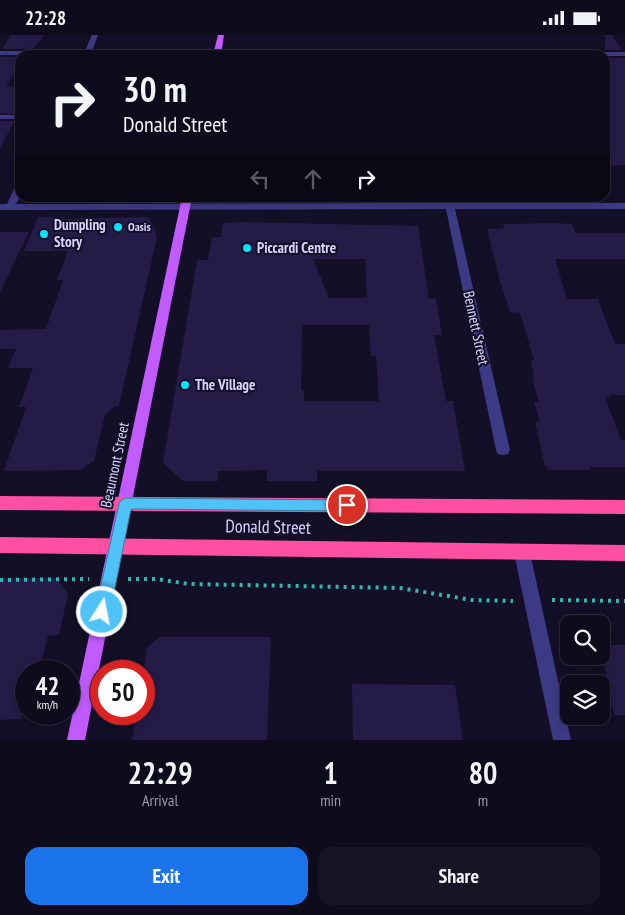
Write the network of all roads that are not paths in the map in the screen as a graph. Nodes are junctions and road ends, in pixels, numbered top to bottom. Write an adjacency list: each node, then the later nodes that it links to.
1 (96, 35): 3 (street)
2 (221, 35): 4 (main road)
3 (85, 50)
4 (218, 50)
5 (0, 53): 6 (street)
6 (15, 53)
7 (610, 54): 8 (street)
8 (625, 54)
9 (0, 117): 10 (street)
10 (15, 117)
11 (15, 194): 16 (street)
12 (71, 202): 13 (street); 16 (street)
13 (187, 202): 14 (street); 19 (main road, Beaumont Street)
14 (448, 202): 15 (street); 17 (street, Bennett Street)
15 (625, 206)
16 (5, 207)
17 (503, 450)
18 (0, 503): 19 (highway, Donald Street)
19 (126, 504): 20 (highway, Donald Street); 22 (main road, Beaumont Street)
20 (625, 507)
21 (0, 545): 22 (highway, Donald Street)
22 (116, 546): 23 (highway, Donald Street); 25 (main road, Beaumont Street)
23 (522, 553): 24 (highway, Donald Street); 26 (street)
24 (625, 553)
25 (76, 740)
26 (562, 740)

